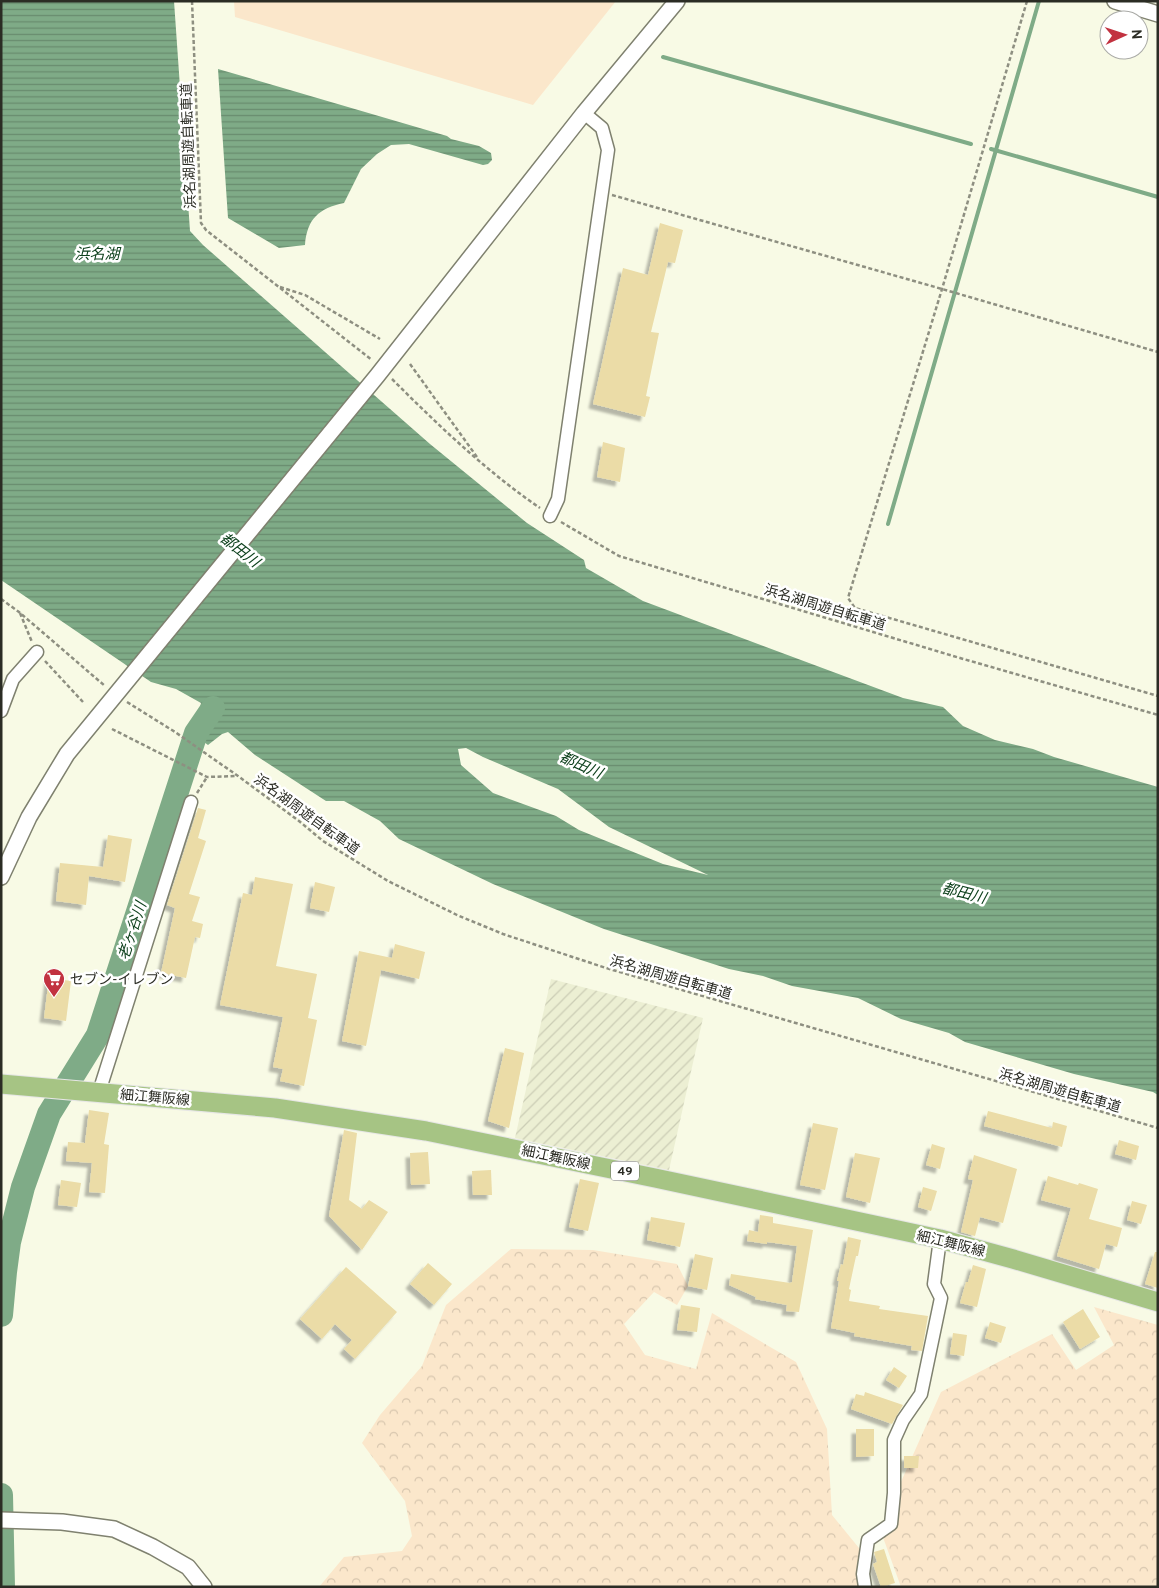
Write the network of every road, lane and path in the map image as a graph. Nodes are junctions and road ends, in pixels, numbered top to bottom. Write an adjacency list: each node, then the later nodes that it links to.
1 (192, 1): 8 (path, 浜名湖周遊自転車道)
2 (677, 1): 6 (street)
3 (1027, 1): 9 (path)
4 (1115, 1): 5 (street)
5 (1158, 14)
6 (584, 113): 7 (street); 13 (street)
7 (601, 192): 9 (path); 15 (street)
8 (276, 285): 10 (path, 浜名湖周遊自転車道); 13 (path, 浜名湖周遊自転車道)
9 (942, 289): 11 (path); 20 (path)
10 (380, 339)
11 (1158, 352)
12 (410, 364): 14 (path, 浜名湖周遊自転車道)
13 (381, 372): 14 (path, 浜名湖周遊自転車道); 19 (street)
14 (480, 462): 15 (path, 浜名湖周遊自転車道)
15 (550, 516): 22 (path, 浜名湖周遊自転車道)
16 (1, 599): 18 (path)
17 (37, 652): 21 (street)
18 (106, 687)
19 (123, 694): 24 (path, 浜名湖周遊自転車道); 27 (street)
20 (1158, 696)
21 (1, 711)
22 (1158, 715)
23 (112, 729): 25 (path)
24 (238, 776): 25 (path); 30 (path, 浜名湖周遊自転車道)
25 (207, 777): 26 (path)
26 (191, 802): 29 (street)
27 (1, 877)
28 (1, 1084): 29 (main road, 細江舞阪線 / 49)
29 (90, 1092): 31 (main road, 細江舞阪線 / 49)
30 (1158, 1128)
31 (940, 1239): 32 (main road, 細江舞阪線 / 49); 35 (street)
32 (1158, 1302)
33 (5, 1520): 34 (street)
34 (204, 1587)
35 (865, 1587)

